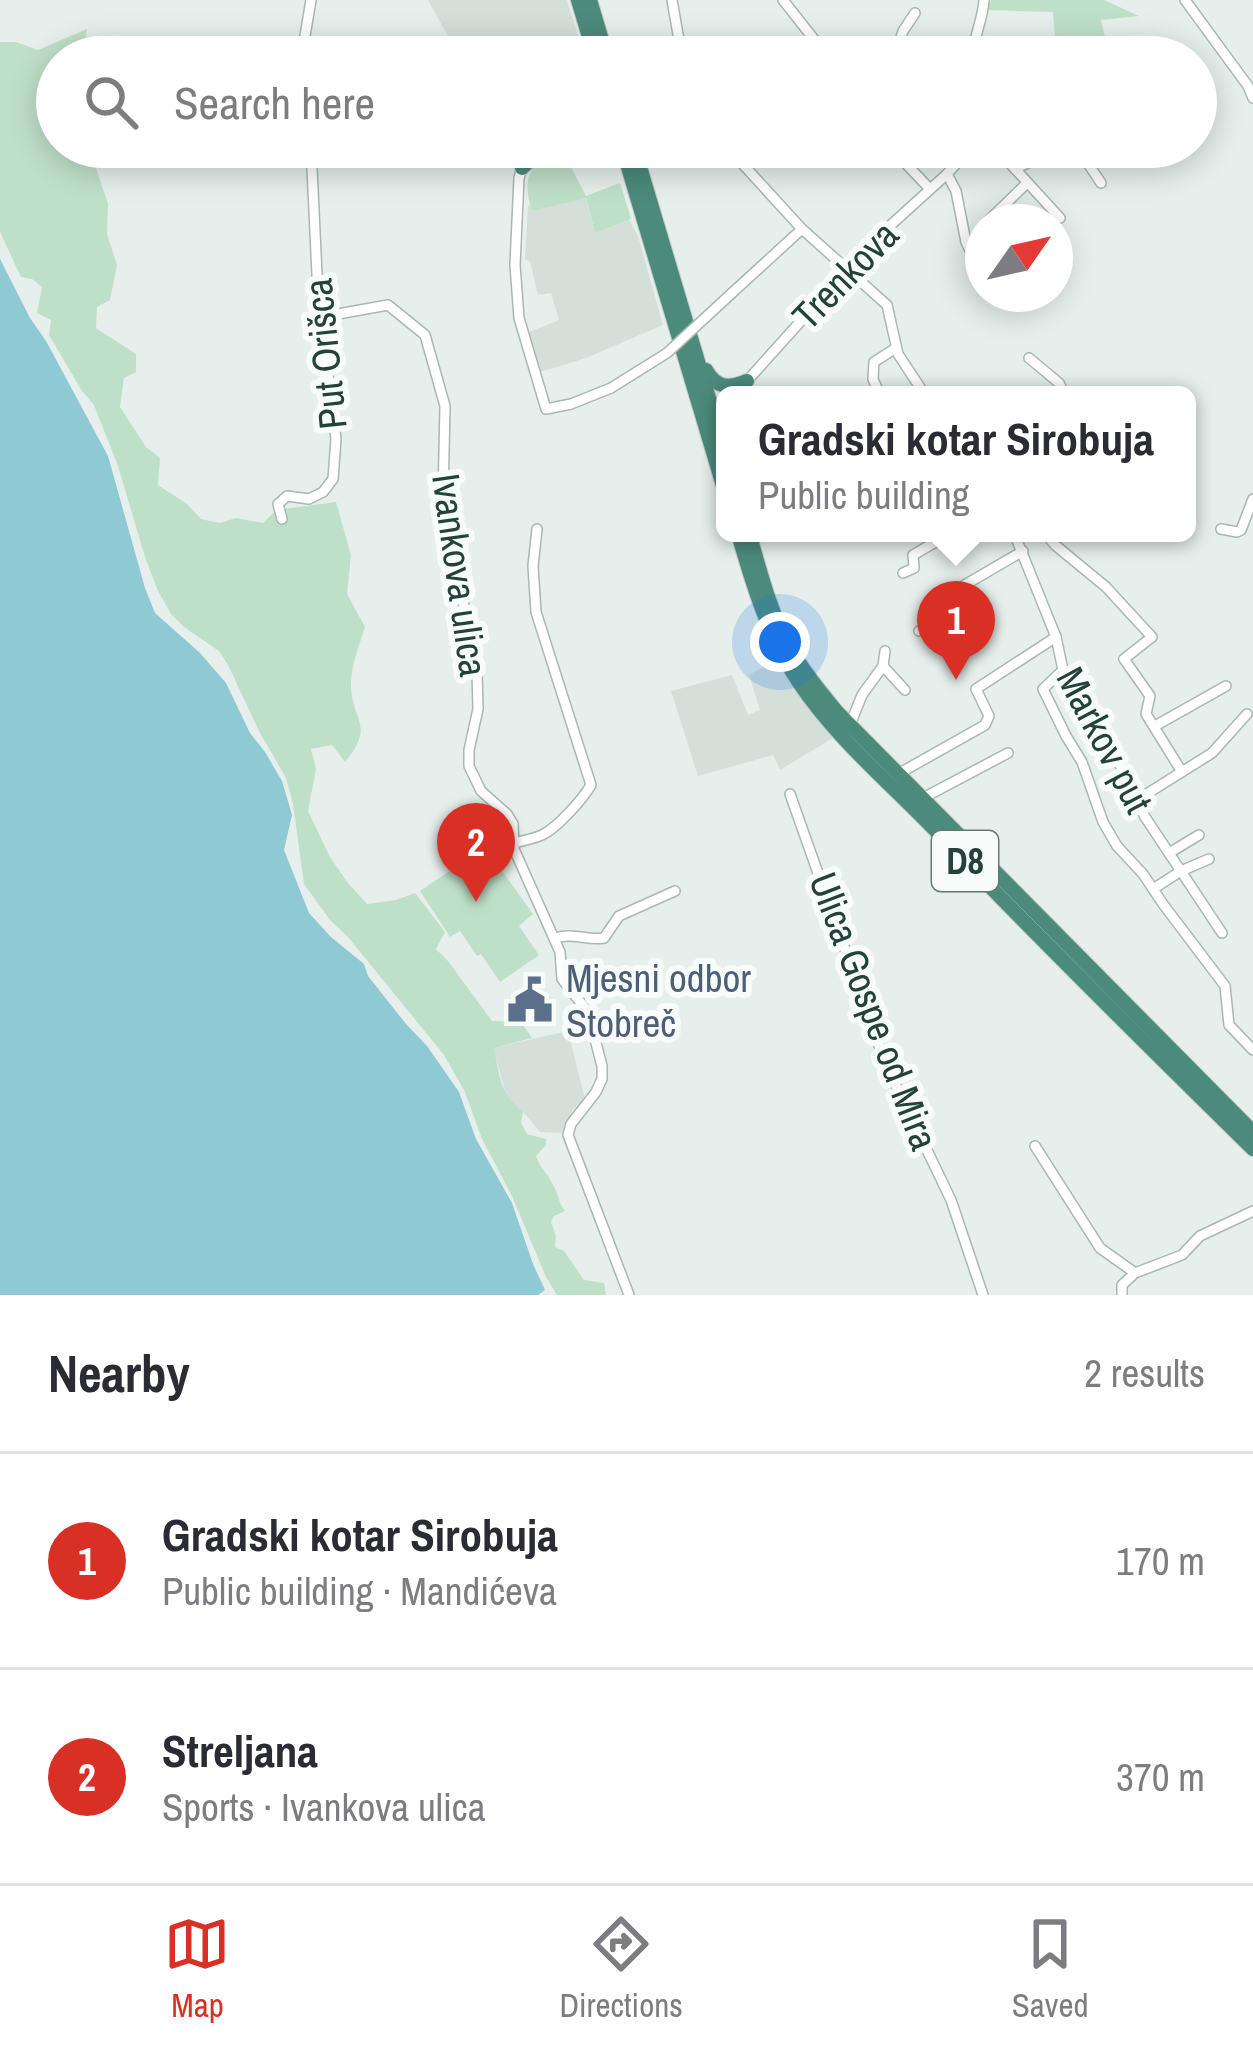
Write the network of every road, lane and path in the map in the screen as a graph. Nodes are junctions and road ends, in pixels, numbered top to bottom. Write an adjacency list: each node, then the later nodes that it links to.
1 (311, 0): 9 (street)
2 (578, 0): 10 (highway)
3 (590, 0): 11 (highway)
4 (672, 0): 12 (street)
5 (783, 0): 13 (street)
6 (984, 0): 15 (street)
7 (1185, 0): 16 (street)
8 (915, 13): 14 (street)
9 (305, 36)
10 (589, 36)
11 (601, 36)
12 (678, 36)
13 (811, 36)
14 (902, 36)
15 (976, 36)
16 (1210, 36)
17 (1217, 45): 18 (street)
18 (1253, 98)
19 (312, 168): 37 (street, Put Orišca)
20 (522, 168): 34 (street, bridge)
21 (626, 168): 49 (highway)
22 (640, 168): 38 (highway)
23 (746, 168): 34 (street)
24 (910, 168): 31 (street)
25 (952, 168): 28 (street, Trenkova)
26 (1091, 168): 30 (street)
27 (1015, 169): 29 (street)
28 (947, 174): 31 (street, Trenkova); 35 (street, Trenkova)
29 (1027, 183): 32 (street); 33 (street)
30 (1101, 183)
31 (929, 188): 36 (street, Trenkova)
32 (1005, 204)
33 (1047, 204)
34 (802, 229): 36 (street)
35 (965, 237)
36 (848, 272): 39 (street); 41 (street, Trenkova)
37 (321, 317): 51 (street, Put Orišca); 78 (street, Ivankova ulica)
38 (693, 344): 42 (highway); 48 (highway)
39 (896, 348): 45 (street); 46 (street)
40 (1029, 358): 47 (street)
41 (746, 380): 43 (highway); 44 (highway)
42 (726, 386)
43 (731, 386)
44 (742, 386)
45 (876, 386)
46 (919, 386)
47 (1060, 386)
48 (716, 422)
49 (716, 462)
50 (1253, 499): 53 (street)
51 (282, 519)
52 (537, 529): 78 (street, Ivankova ulica)
53 (1221, 529)
54 (741, 542): 89 (highway, D8)
55 (752, 542): 69 (highway, D8)
56 (936, 542): 60 (street)
57 (1018, 542): 59 (street, Markov put)
58 (1052, 542): 70 (street)
59 (1023, 551): 61 (street); 62 (street, Markov put)
60 (903, 573)
61 (919, 631)
62 (1056, 637): 65 (street, Markov put); 73 (street)
63 (885, 651): 64 (street)
64 (883, 666): 67 (street); 69 (street)
65 (1063, 670): 76 (street, Markov put); 82 (street)
66 (1226, 686): 70 (street)
67 (905, 690)
68 (1246, 714): 72 (street)
69 (850, 725): 73 (highway, D8)
70 (1155, 726): 72 (street)
71 (1008, 753): 75 (street)
72 (1182, 772): 76 (street)
73 (898, 774): 75 (highway, D8)
74 (790, 794): 93 (street, Ulica Gospe od Mira)
75 (922, 799): 87 (highway, D8)
76 (1137, 800): 79 (street, Markov put)
77 (1199, 835): 79 (street)
78 (513, 843): 85 (street, Ivankova ulica)
79 (1169, 853): 81 (street, Markov put)
80 (1208, 859): 81 (street)
81 (1181, 871): 82 (street); 84 (street, Markov put)
82 (1153, 889): 86 (street)
83 (676, 891): 85 (street)
84 (1222, 933)
85 (555, 938): 92 (street, Ivankova ulica)
86 (1253, 1050)
87 (1253, 1132)
88 (1035, 1146): 91 (street)
89 (1253, 1149)
90 (1253, 1211): 91 (street)
91 (1135, 1273): 94 (street)
92 (629, 1295)
93 (983, 1295)
94 (1122, 1295)

